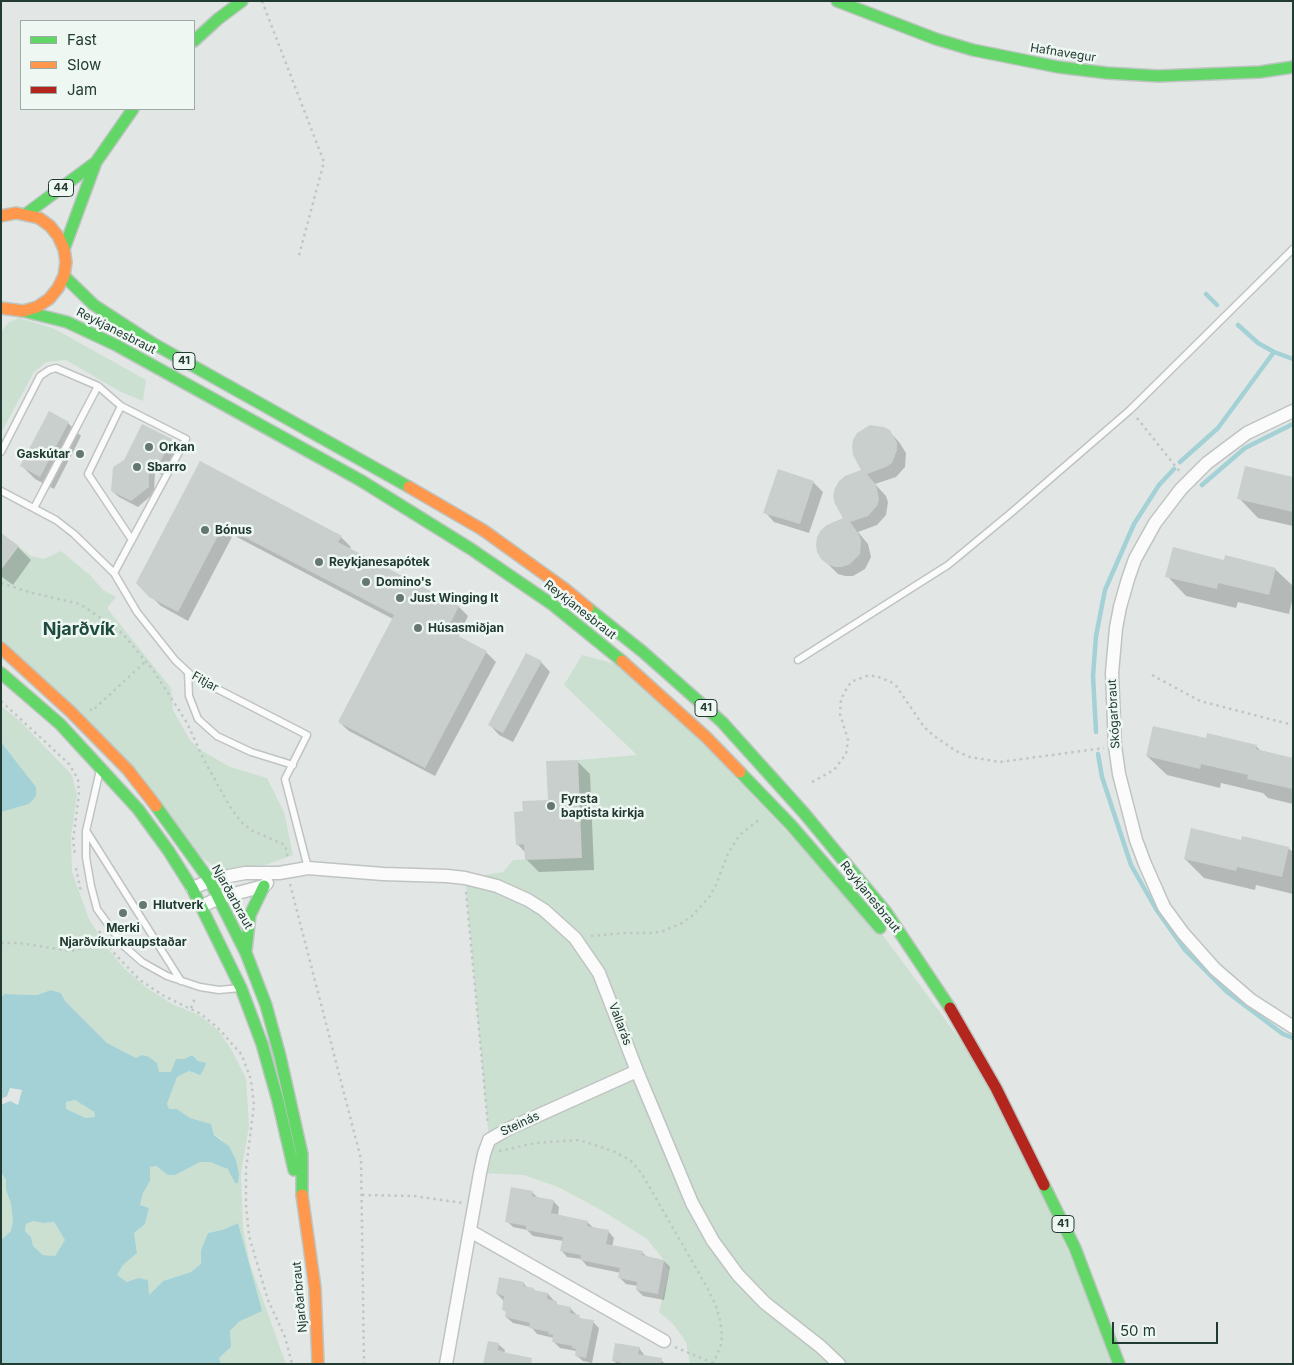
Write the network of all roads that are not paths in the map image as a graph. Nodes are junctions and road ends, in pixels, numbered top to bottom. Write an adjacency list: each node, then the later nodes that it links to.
1 (242, 1): 3 (main road)
2 (837, 1): 4 (main road, Hafnavegur)
3 (195, 39)
4 (1293, 67)
5 (132, 110): 6 (main road)
6 (96, 162): 7 (main road, 44); 9 (main road)
7 (26, 214): 8 (main road); 9 (main road)
8 (1, 216)
9 (64, 249): 11 (main road)
10 (1293, 249): 23 (lane)
11 (64, 276): 12 (main road); 43 (main road, Reykjanesbraut / 41)
12 (12, 310): 13 (main road); 36 (main road, Reykjanesbraut / 41)
13 (1, 321)
14 (98, 386): 15 (lane); 17 (lane); 19 (lane)
15 (121, 406): 20 (lane); 20 (lane)
16 (1293, 411): 41 (street, Skógarbraut)
17 (1, 452)
18 (1, 491): 19 (lane, Fitjar)
19 (34, 508): 21 (lane, Fitjar)
20 (132, 540): 21 (lane)
21 (114, 573): 24 (lane, Fitjar)
22 (1, 648): 31 (main road, Njarðarbraut)
23 (798, 660)
24 (188, 672): 26 (lane); 26 (lane, Fitjar)
25 (1, 673): 27 (main road, Njarðarbraut)
26 (292, 765): 29 (lane, Fitjar)
27 (101, 769): 28 (lane); 33 (main road, Njarðarbraut)
28 (86, 831): 38 (lane); 38 (lane)
29 (308, 868): 30 (street, Vallarás); 42 (street, Vallarás)
30 (284, 877): 31 (street, Vallarás); 32 (street)
31 (210, 881): 33 (street, Vallarás); 34 (main road, Njarðarbraut)
32 (264, 886): 34 (street); 37 (main road)
33 (192, 888): 35 (main road, Njarðarbraut)
34 (219, 898): 35 (street); 37 (main road, Njarðarbraut)
35 (202, 906): 39 (main road, Njarðarbraut)
36 (885, 936)
37 (246, 953): 44 (main road, Njarðarbraut)
38 (181, 981): 39 (lane)
39 (241, 988): 44 (main road, Njarðarbraut)
40 (929, 998): 43 (main road, Reykjanesbraut / 41)
41 (1293, 1028)
42 (637, 1071): 45 (street, Steinás); 49 (street, Vallarás)
43 (996, 1088): 50 (main road, Reykjanesbraut / 41)
44 (302, 1198): 47 (main road, Njarðarbraut)
45 (470, 1231): 46 (street); 48 (street, Steinás)
46 (664, 1341)
47 (318, 1364)
48 (446, 1364)
49 (838, 1364)
50 (1119, 1364)

